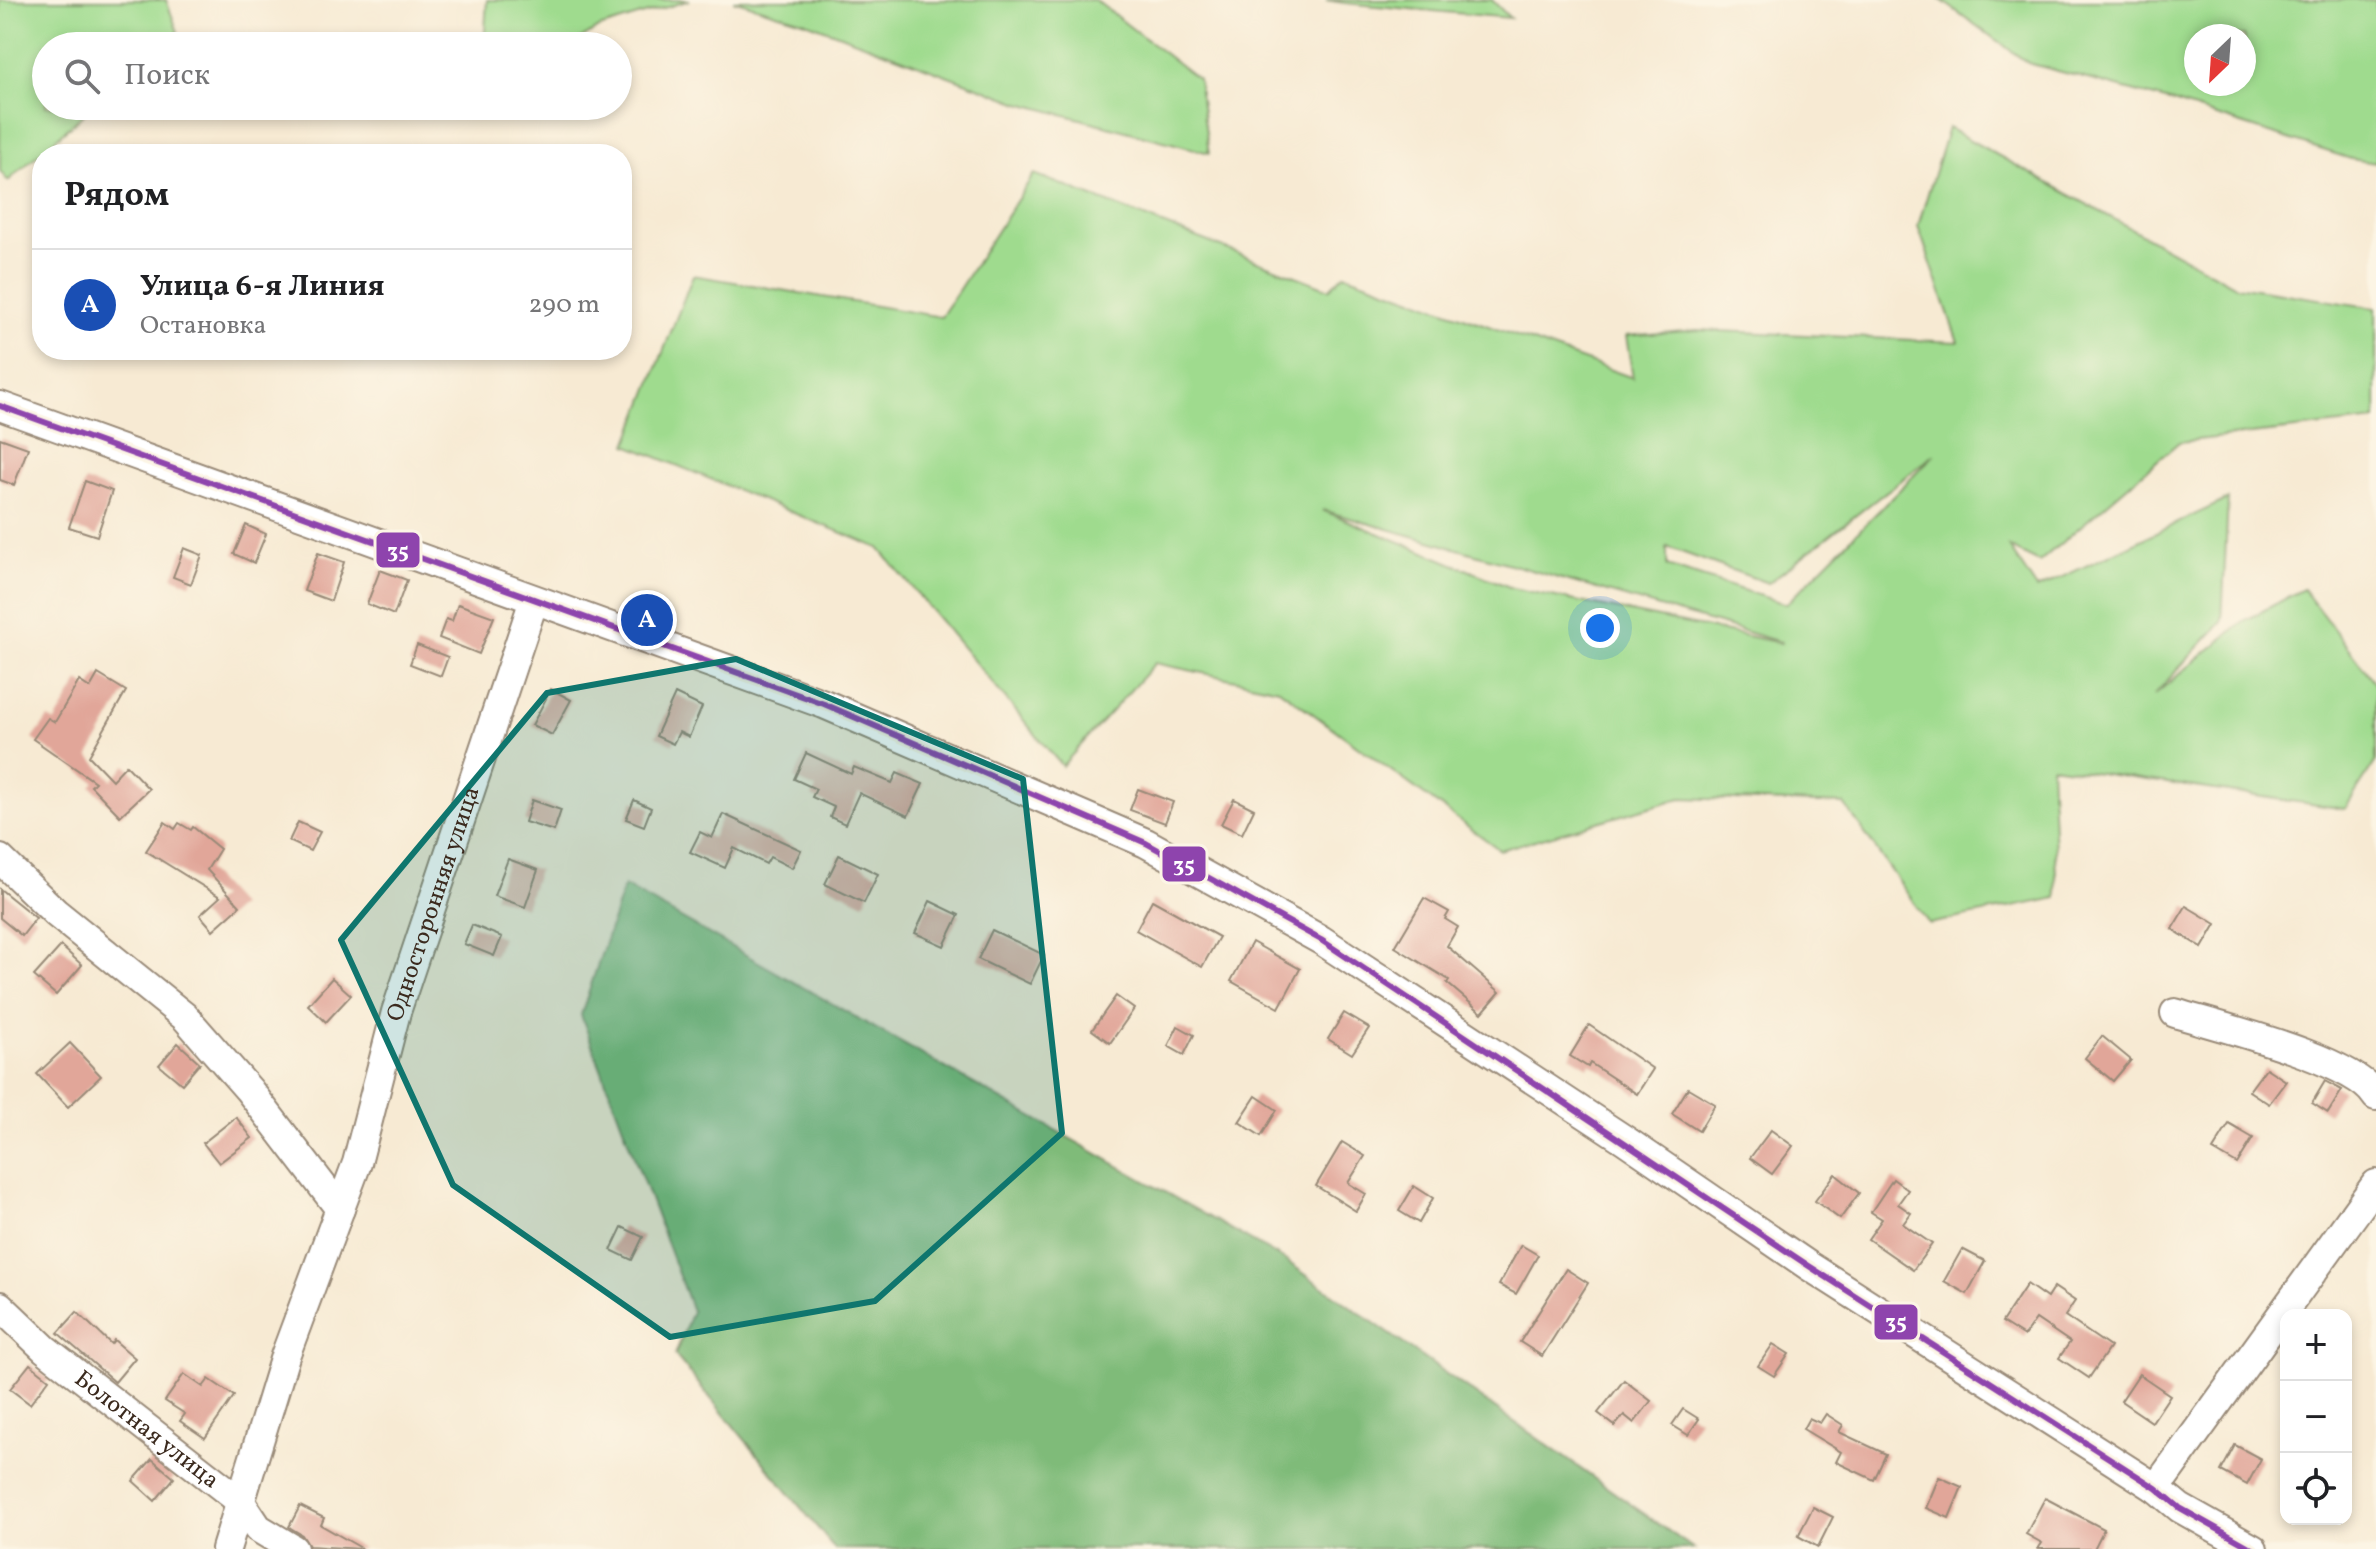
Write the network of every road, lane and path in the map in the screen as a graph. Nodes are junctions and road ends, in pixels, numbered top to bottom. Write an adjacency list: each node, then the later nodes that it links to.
1 (0, 406): 2 (street)
2 (534, 600): 7 (street, Односторонняя улица); 9 (street)
3 (0, 859): 7 (street)
4 (2175, 1013): 5 (street)
5 (2376, 1096)
6 (2376, 1184): 9 (street)
7 (340, 1209): 10 (street, Односторонняя улица)
8 (0, 1306): 10 (street, Болотная улица)
9 (2156, 1488): 13 (street)
10 (240, 1501): 11 (street, Односторонняя улица); 12 (street, Болотная улица)
11 (226, 1549)
12 (293, 1549)
13 (2253, 1549)

